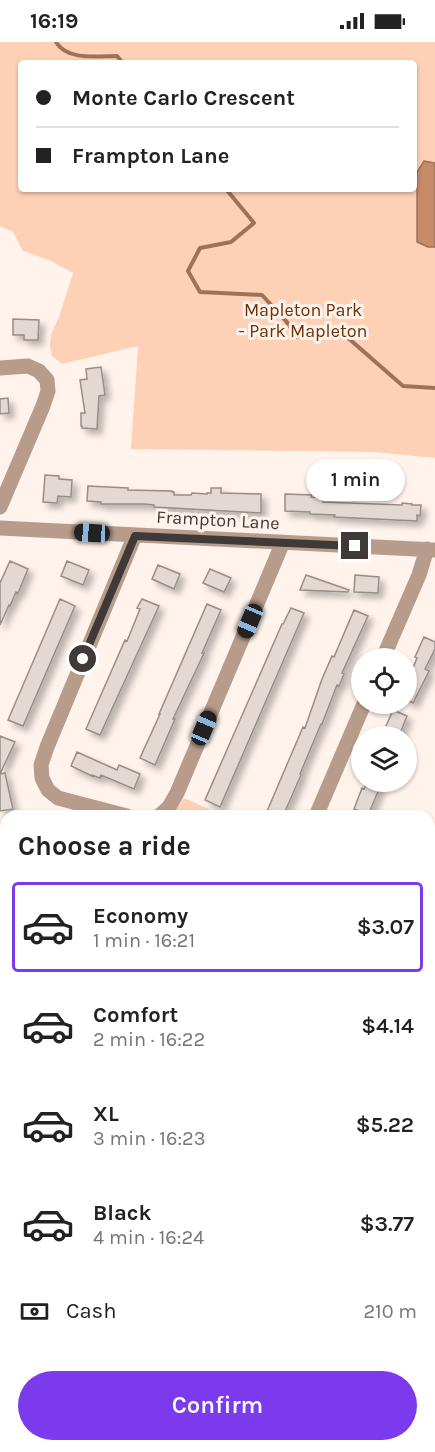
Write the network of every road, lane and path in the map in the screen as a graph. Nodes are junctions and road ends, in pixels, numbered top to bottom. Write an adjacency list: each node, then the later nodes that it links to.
1 (0, 368): 2 (street)
2 (0, 507)
3 (0, 528): 4 (street, Frampton Lane)
4 (135, 536): 5 (street, Frampton Lane); 9 (street)
5 (283, 542): 6 (street, Frampton Lane); 10 (street)
6 (431, 550): 7 (street)
7 (387, 648)
8 (360, 714): 11 (street)
9 (104, 810)
10 (166, 810)
11 (319, 810)

